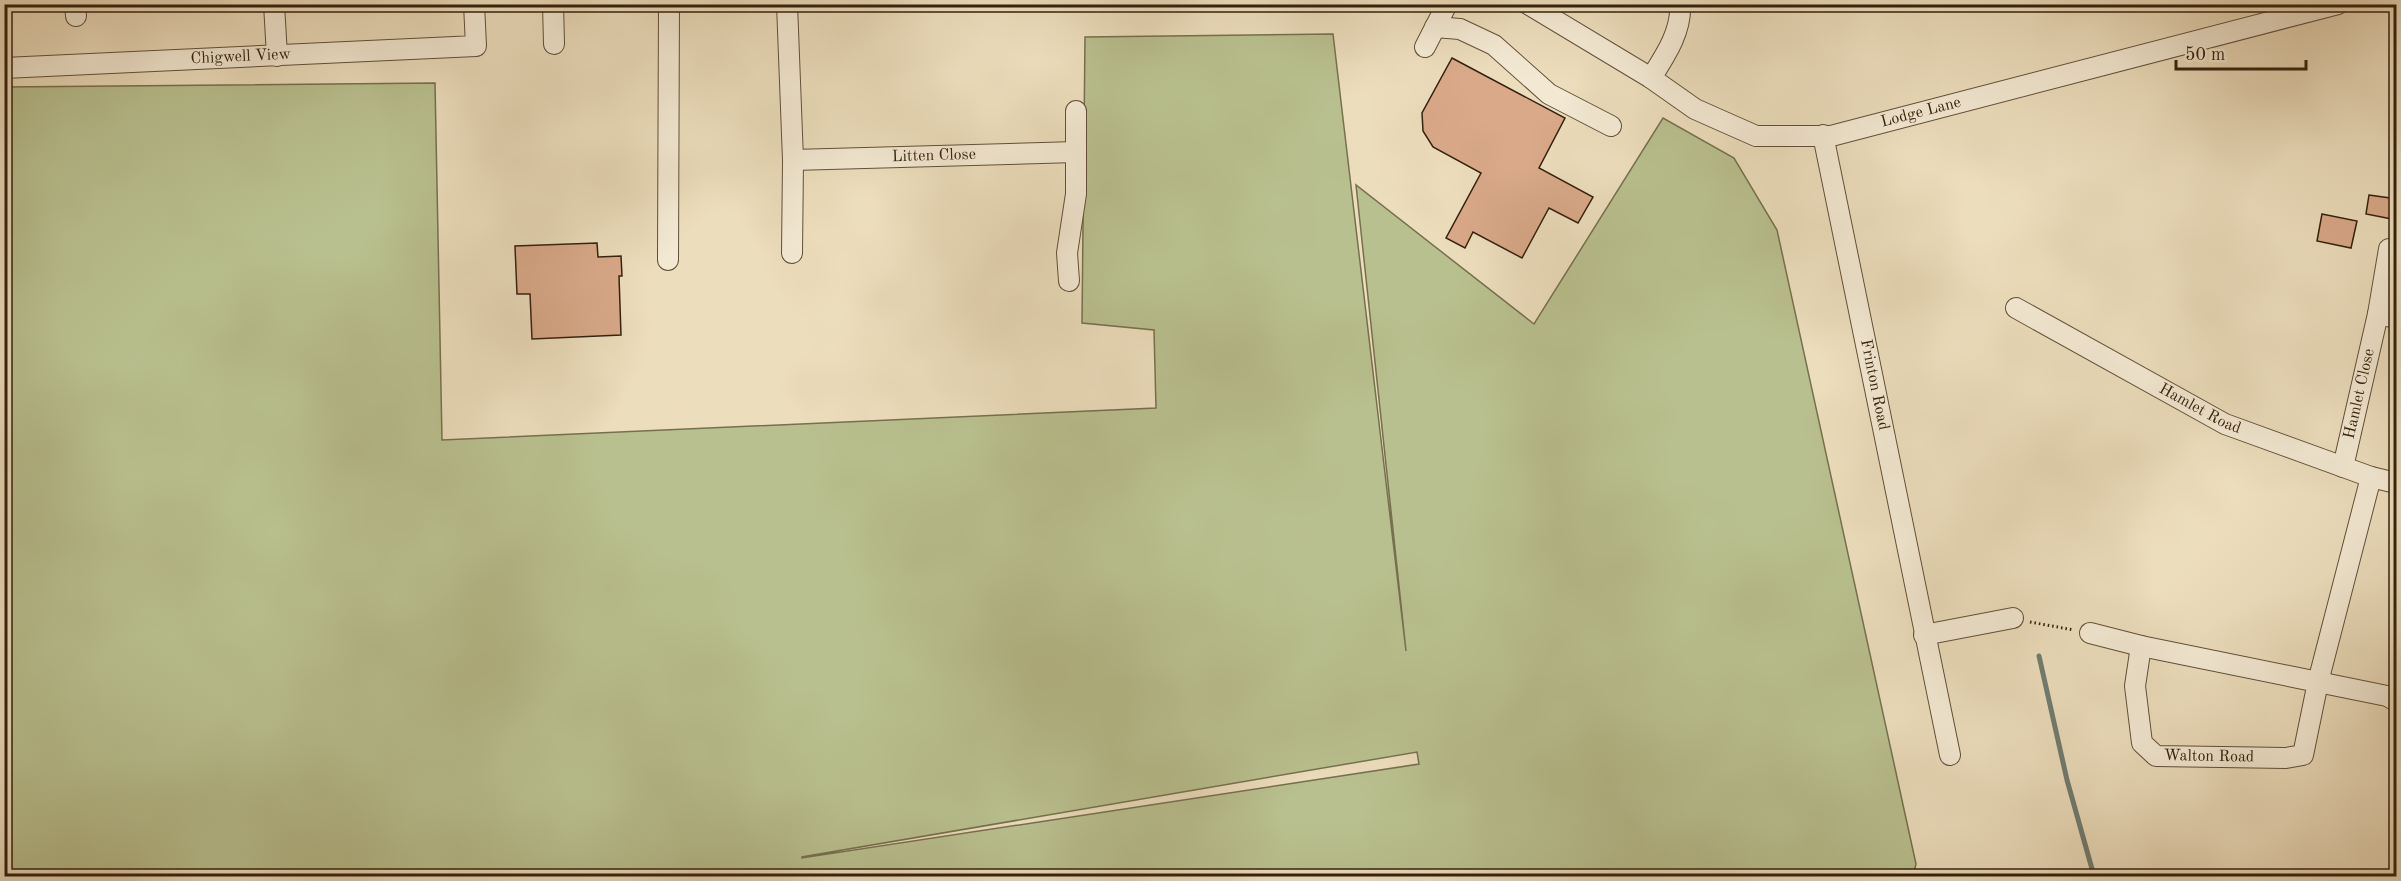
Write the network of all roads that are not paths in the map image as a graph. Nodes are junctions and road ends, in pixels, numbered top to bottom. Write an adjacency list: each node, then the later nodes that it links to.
1 (274, 4): 13 (street)
2 (474, 4): 13 (street, Chigwell View)
3 (553, 4): 11 (street)
4 (669, 4): 23 (street)
5 (787, 4): 20 (street)
6 (1447, 4): 10 (street)
7 (1528, 4): 15 (street, Lodge Lane)
8 (1680, 4): 15 (street)
9 (2338, 4): 18 (street, Lodge Lane)
10 (1435, 27): 12 (street); 17 (street)
11 (554, 44)
12 (1425, 47)
13 (277, 56): 14 (street, Chigwell View)
14 (4, 68)
15 (1651, 78): 18 (street, Lodge Lane)
16 (1076, 111): 19 (street)
17 (1611, 126)
18 (1823, 135): 32 (street, Frinton Road)
19 (1076, 152): 20 (street, Litten Close); 24 (street)
20 (793, 160): 21 (street)
21 (792, 253)
22 (2391, 258): 26 (street, Hamlet Close)
23 (668, 260)
24 (1069, 281)
25 (2016, 308): 27 (street, Hamlet Road)
26 (2387, 316): 27 (street, Hamlet Close)
27 (2343, 467): 28 (street, Hamlet Road)
28 (2371, 477): 29 (street, Hamlet Road); 34 (street, Walton Road)
29 (2397, 483)
30 (2013, 618): 32 (street)
31 (2090, 633): 33 (street)
32 (1924, 635): 36 (street, Frinton Road)
33 (2141, 646): 34 (street); 34 (street, Walton Road)
34 (2318, 682): 35 (street)
35 (2397, 701)
36 (1950, 755)

